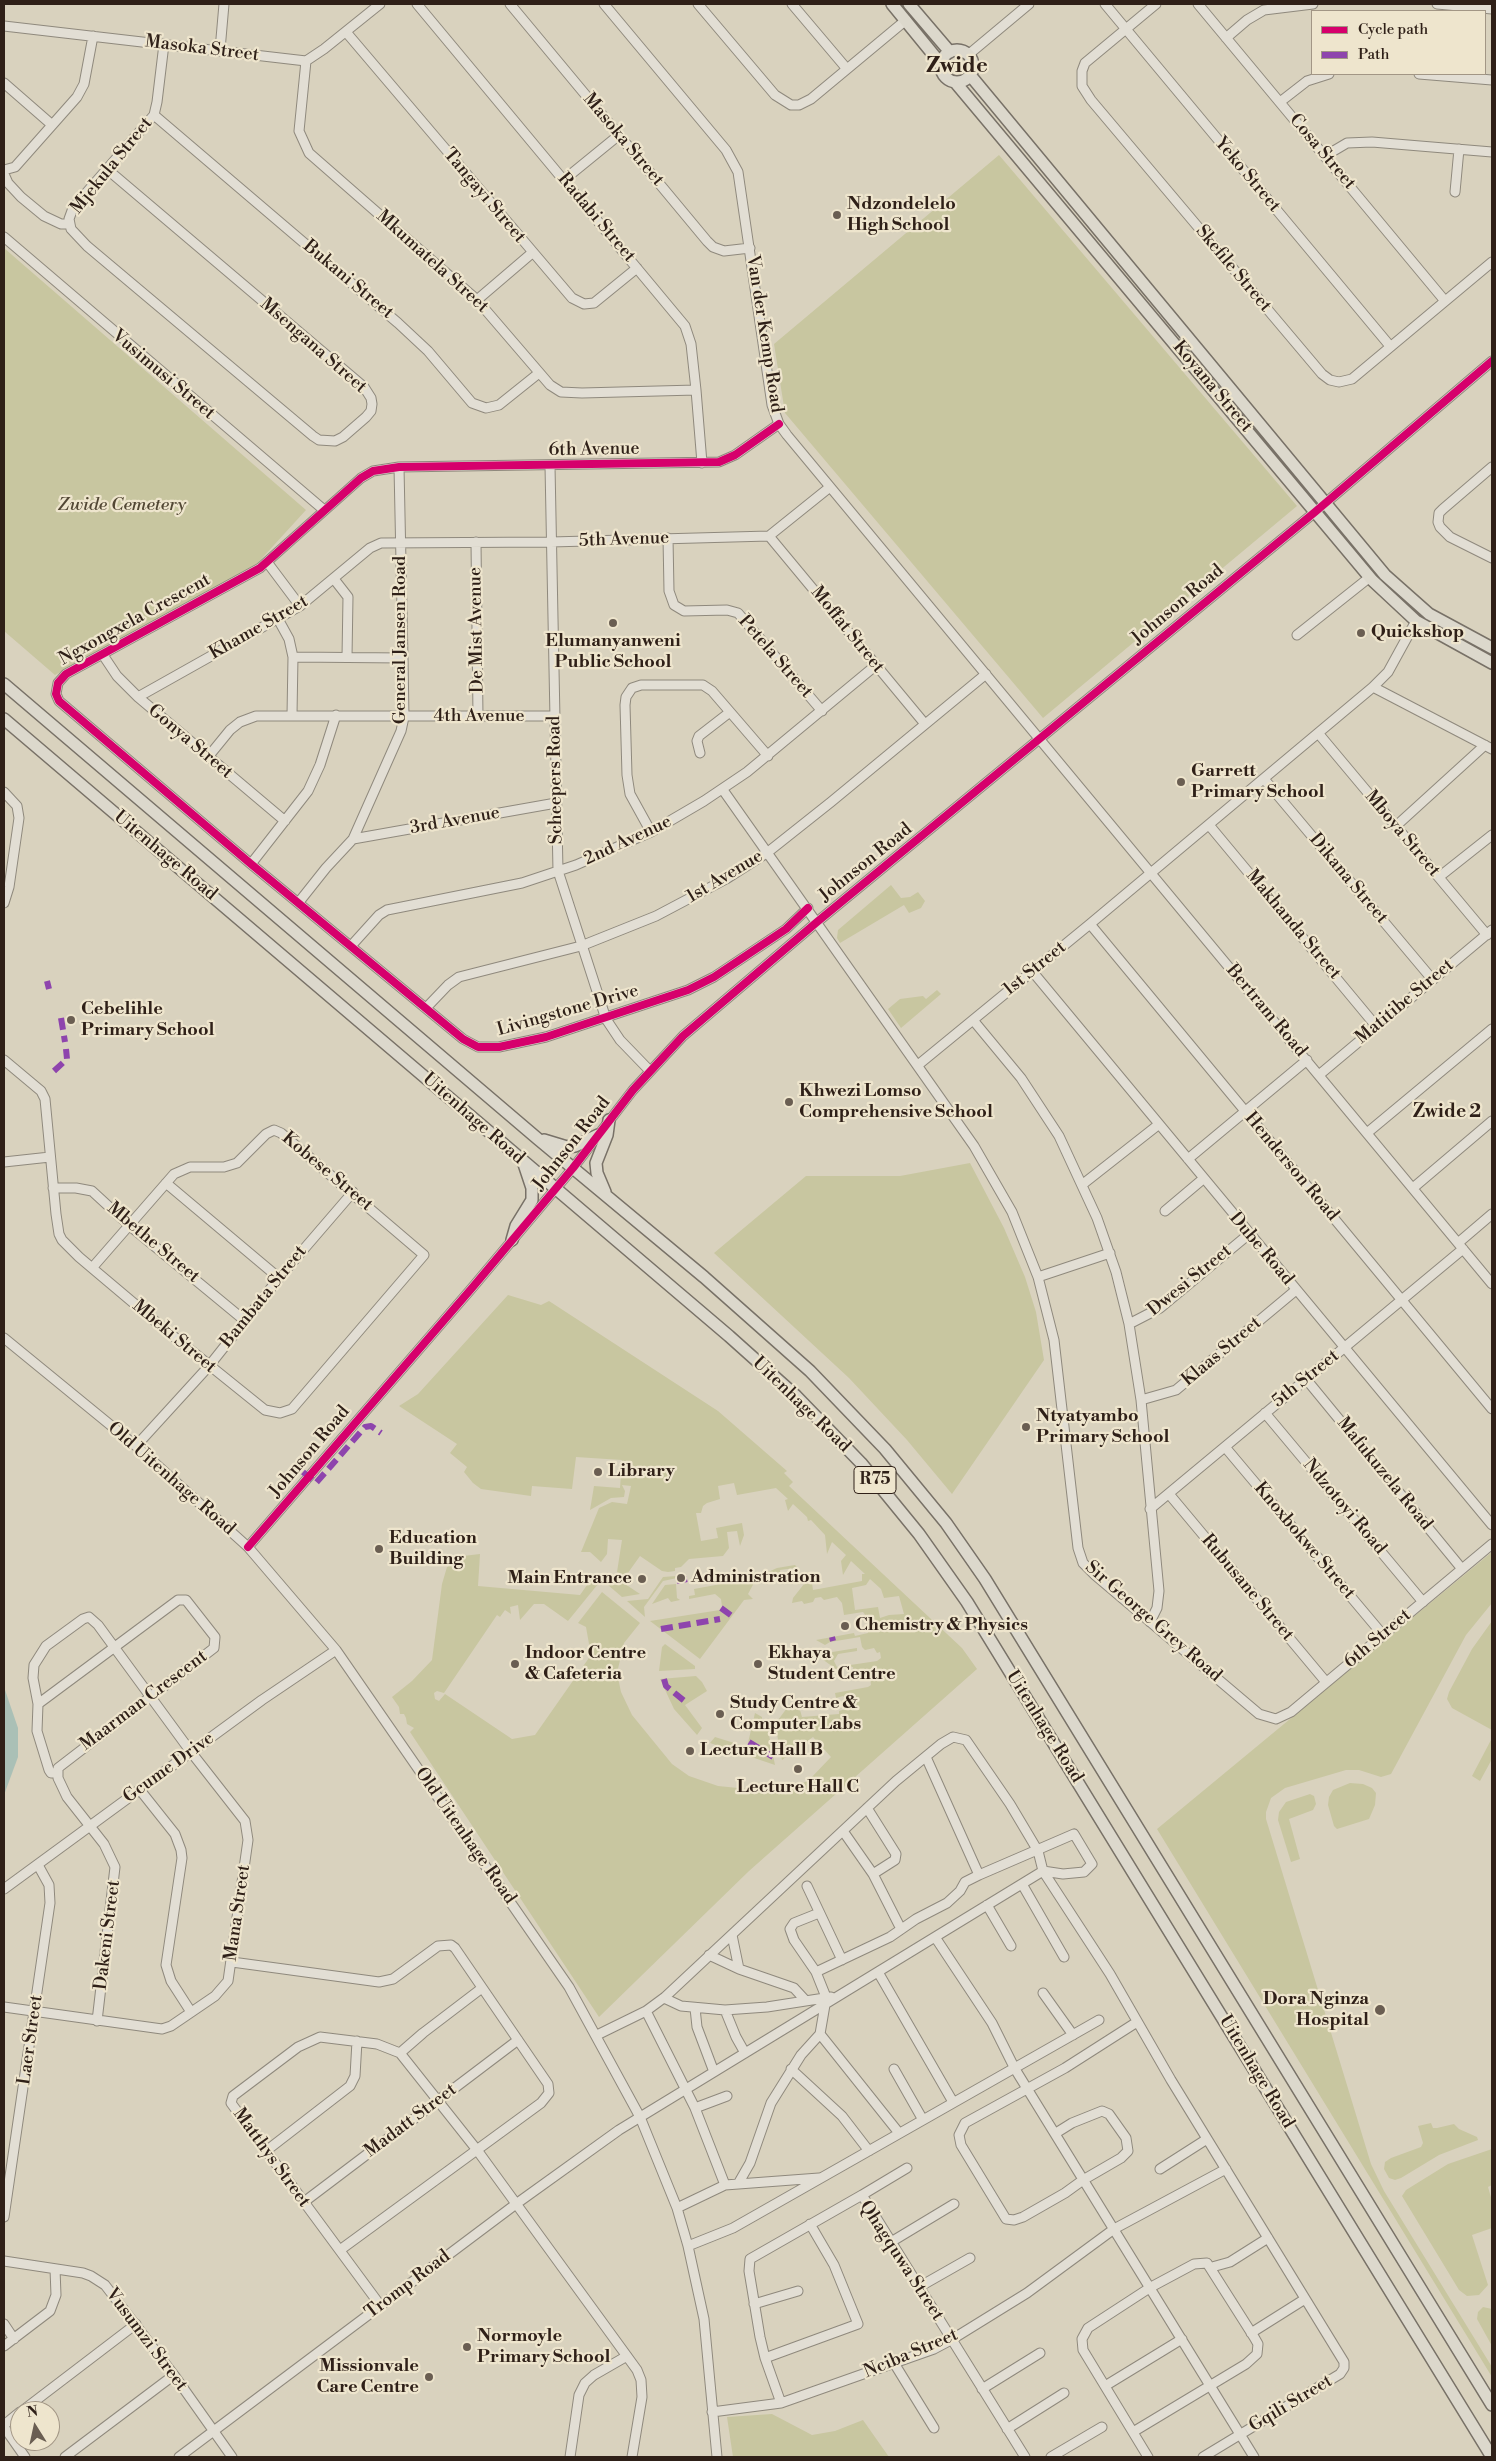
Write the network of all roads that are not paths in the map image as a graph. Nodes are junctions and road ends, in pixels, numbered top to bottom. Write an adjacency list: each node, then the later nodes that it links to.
1 (224, 4): 26 (street)
2 (380, 4): 22 (street)
3 (418, 4): 48 (street, Radabi Street)
4 (510, 4): 41 (street, Masoka Street)
5 (604, 4): 52 (street, Van der Kemp Road)
6 (698, 4): 31 (street)
7 (792, 4): 31 (street)
8 (892, 4): 19 (main road, Koyana Street)
9 (909, 4): 27 (main road)
10 (1012, 4): 18 (street)
11 (1029, 4): 18 (street)
12 (1105, 4): 21 (street, Yeko Street)
13 (1156, 4): 21 (street, Skefile Street)
14 (1198, 4): 24 (street, Cosa Street)
15 (1313, 4): 24 (street)
16 (1437, 4): 17 (street)
17 (1492, 9)
18 (1019, 12): 28 (street)
19 (906, 20): 30 (main road, Koyana Street); 31 (street)
20 (4, 26): 23 (street, Masoka Street)
21 (1126, 29): 58 (street, Yeko Street); 58 (street, Skefile Street)
22 (346, 32): 29 (street); 53 (street, Tangayi Street)
23 (93, 36): 25 (street, Masoka Street); 40 (street)
24 (1226, 38): 38 (street, Cosa Street)
25 (164, 44): 26 (street, Masoka Street); 39 (street, Mjekula Street)
26 (220, 50): 29 (street, Masoka Street)
27 (950, 52): 28 (main road); 30 (main road)
28 (968, 55): 32 (main road)
29 (306, 61): 56 (street, Mkumatela Street)
30 (941, 64): 36 (main road, Koyana Street)
31 (847, 69)
32 (970, 75): 36 (main road); 68 (main road, Koyana Street)
33 (1326, 75): 38 (street)
34 (1431, 75): 35 (street)
35 (1492, 80)
36 (955, 82): 70 (main road, Koyana Street)
37 (4, 83): 40 (street)
38 (1280, 102): 44 (street, Cosa Street)
39 (154, 115): 46 (street, Mjekula Street); 60 (street, Bukani Street)
40 (52, 124): 45 (street)
41 (620, 135): 48 (street); 52 (street, Masoka Street)
42 (1459, 149): 43 (street); 44 (street); 49 (street)
43 (1492, 152)
44 (1325, 156): 57 (street, Cosa Street)
45 (4, 170)
46 (108, 170): 50 (street, Mjekula Street); 50 (street, Msengana Street)
47 (4, 174): 50 (street)
48 (565, 180): 55 (street, Radabi Street)
49 (1455, 192)
50 (70, 226)
51 (4, 237): 69 (street, Vusimusi Street)
52 (750, 248): 62 (street, Van der Kemp Road)
53 (532, 252): 55 (street, Tangayi Street); 56 (street)
54 (1492, 262): 57 (street, Skefile Street)
55 (637, 268): 61 (street, Radabi Street)
56 (477, 300): 60 (street, Mkumatela Street)
57 (1445, 300): 58 (street, Skefile Street)
58 (1390, 346)
59 (1492, 362): 68 (street, Johnson Road)
60 (539, 373): 61 (street, Mkumatela Street)
61 (696, 390): 63 (street, Radabi Street)
62 (779, 424): 63 (street, 6th Avenue); 67 (street, Van der Kemp Road)
63 (702, 463): 64 (street, 6th Avenue)
64 (550, 466): 65 (street, 6th Avenue); 74 (street, Scheepers Road)
65 (399, 467): 69 (street, Ngxongxela Crescent); 75 (street, General Jansen Road)
66 (1492, 467): 76 (street)
67 (830, 487): 71 (street); 91 (street, Van der Kemp Road)
68 (1326, 502): 70 (street, Johnson Road); 84 (main road, Koyana Street)
69 (324, 510): 77 (street, Ngxongxela Crescent)
70 (1315, 512): 78 (main road, Koyana Street); 105 (street, Johnson Road)
71 (770, 536): 72 (street, 5th Avenue); 90 (street, Moffat Street)
72 (668, 538): 74 (street, 5th Avenue); 95 (street, Petela Street)
73 (476, 542): 74 (street, 5th Avenue); 75 (street, 5th Avenue); 100 (street, De Mist Avenue)
74 (552, 542): 99 (street, Scheepers Road)
75 (402, 543): 79 (street, Khame Street); 88 (street, General Jansen Road)
76 (1492, 558)
77 (267, 562): 80 (street); 85 (street, Ngxongxela Crescent)
78 (1370, 577): 82 (main road, Koyana Street); 83 (street)
79 (334, 579): 80 (street, Khame Street); 87 (street)
80 (300, 606): 81 (street, Khame Street)
81 (278, 619): 86 (street); 94 (street, Khame Street)
82 (1416, 621): 89 (main road, Koyana Street); 93 (street, 1st Street)
83 (1298, 635)
84 (1492, 648)
85 (103, 655): 94 (street, Gonya Street); 121 (street, Ngxongxela Crescent)
86 (293, 657): 87 (street); 97 (street)
87 (347, 657): 88 (street)
88 (403, 658): 101 (street, General Jansen Road)
89 (1492, 663)
90 (875, 666): 95 (street, 2nd Avenue); 103 (street, Moffat Street)
91 (986, 674): 103 (street, 1st Avenue); 105 (street, Van der Kemp Road)
92 (4, 684): 151 (main road, Uitenhage Road / R75)
93 (1373, 687): 104 (street, 1st Street); 106 (street)
94 (138, 697): 109 (street, Gonya Street)
95 (822, 710): 108 (street, 2nd Avenue)
96 (730, 712): 107 (street); 108 (street); 117 (street)
97 (292, 715): 98 (street, 4th Avenue); 109 (street, 4th Avenue)
98 (336, 715): 101 (street, 4th Avenue); 114 (street)
99 (555, 716): 100 (street, 4th Avenue); 113 (street, Scheepers Road)
100 (478, 717): 101 (street, 4th Avenue)
101 (404, 718): 119 (street, General Jansen Road)
102 (4, 719): 155 (main road, Uitenhage Road / R75)
103 (925, 724): 120 (street, 1st Avenue)
104 (1318, 733): 110 (street, 1st Street); 116 (street, Mboya Street)
105 (1040, 738): 123 (street, Bertram Road); 128 (street, Johnson Road)
106 (1489, 747): 116 (street)
107 (700, 753)
108 (768, 756): 111 (street, 2nd Avenue)
109 (208, 757): 114 (street, Gonya Street)
110 (1264, 779): 115 (street, 1st Street); 134 (street, Dikana Street)
111 (723, 790): 117 (street, 2nd Avenue); 120 (street, Sir George Grey Road)
112 (4, 792): 126 (street)
113 (556, 803): 119 (street, 3rd Avenue); 122 (street, Scheepers Road)
114 (286, 821): 121 (street)
115 (1209, 825): 123 (street, 1st Street); 138 (street, Makhanda Street)
116 (1396, 826): 124 (street, Mboya Street)
117 (650, 832): 122 (street, 2nd Avenue)
118 (1492, 834): 124 (street)
119 (353, 839): 125 (street, General Jansen Road)
120 (768, 852): 127 (street, Sir George Grey Road); 132 (street, 1st Avenue)
121 (251, 864): 125 (street, Ngxongxela Crescent)
122 (558, 871): 131 (street, 2nd Avenue); 132 (street, Scheepers Road)
123 (1151, 872): 129 (street, 1st Street); 141 (street, Bertram Road)
124 (1439, 877): 130 (street, Mboya Street)
125 (299, 902): 131 (street, Livingstone Drive)
126 (4, 903)
127 (808, 908): 128 (street, Sir George Grey Road); 136 (street, Livingstone Drive)
128 (817, 922): 142 (street, Sir George Grey Road); 143 (street, Johnson Road)
129 (1090, 924): 133 (street, 1st Street); 145 (street, Henderson Road)
130 (1490, 932): 134 (street, Matitibe Street)
131 (351, 946): 135 (street, Livingstone Drive)
132 (582, 946): 135 (street, 1st Avenue); 136 (street, Scheepers Road)
133 (1032, 971): 137 (street, 1st Street); 148 (street, Dube Road)
134 (1432, 979): 138 (street, Matitibe Street)
135 (426, 1008): 136 (street, Livingstone Drive)
136 (606, 1019): 143 (street, Scheepers Road)
137 (973, 1020): 142 (street, 1st Street); 159 (street)
138 (1376, 1026): 144 (street, Matitibe Street)
139 (1492, 1029): 149 (street)
140 (4, 1060): 152 (street, Mbeki Street)
141 (1307, 1060): 144 (street, Bertram Road); 145 (street)
142 (918, 1065): 174 (street, Sir George Grey Road)
143 (650, 1071): 146 (street, Johnson Road)
144 (1319, 1075): 149 (street, Bertram Road)
145 (1245, 1112): 153 (street); 178 (street, Henderson Road)
146 (609, 1120): 150 (street, Johnson Road); 164 (main road)
147 (1492, 1121): 161 (street)
148 (1158, 1124): 153 (street, Dube Road); 159 (street)
149 (1367, 1133): 161 (street, Bertram Road)
150 (598, 1135): 151 (main road); 156 (street, Johnson Road)
151 (538, 1139): 156 (main road, Uitenhage Road / R75)
152 (50, 1157): 154 (street); 160 (street, Mbeki Street)
153 (1188, 1159): 157 (street, Dube Road)
154 (4, 1162)
155 (524, 1162): 162 (main road, Uitenhage Road / R75); 169 (main road)
156 (574, 1168): 162 (street, Johnson Road); 164 (main road, Uitenhage Road / R75)
157 (1203, 1179): 165 (street); 168 (street, Dube Road)
158 (166, 1183): 163 (street, Kobese Street); 167 (street, Kobese Street); 175 (street)
159 (1083, 1184): 171 (street)
160 (53, 1188): 167 (street, Mbethe Street); 173 (street, Mbeki Street)
161 (1412, 1188): 170 (street, Bertram Road)
162 (555, 1189): 169 (street, Johnson Road); 340 (main road, Uitenhage Road / R75)
163 (353, 1192): 172 (street, Kobese Street); 175 (street, Bambata Street)
164 (607, 1196): 319 (main road, Uitenhage Road / R75)
165 (1165, 1211)
166 (1492, 1214): 170 (street, 5th Street)
167 (130, 1226): 173 (street, Kobese Street); 179 (street, Mbethe Street)
168 (1248, 1234): 177 (street, Dube Road); 180 (street, Dwesi Street)
169 (512, 1240): 194 (street, Johnson Road)
170 (1460, 1246): 176 (street, Bertram Road); 178 (street, 5th Street)
171 (1110, 1253): 174 (street); 180 (street)
172 (424, 1255): 183 (street, Mbeki Street)
173 (92, 1268): 183 (street, Mbeki Street)
174 (1038, 1276): 197 (street, Sir George Grey Road)
175 (279, 1278): 179 (street, Bambata Street)
176 (1492, 1284)
177 (1296, 1290): 182 (street, Dube Road); 185 (street, Klaas Street)
178 (1402, 1300): 182 (street, 5th Street); 186 (street, Henderson Road)
179 (244, 1320): 183 (street, Bambata Street)
180 (1129, 1324): 185 (street)
181 (4, 1338): 188 (street, Old Uitenhage Road)
182 (1344, 1348): 184 (street, 5th Street); 192 (street, Dube Road)
183 (209, 1366): 188 (street, Bambata Street)
184 (1306, 1379): 187 (street, 5th Street); 195 (street, Mafukuzela Road)
185 (1141, 1400): 191 (street)
186 (1492, 1409)
187 (1265, 1413): 189 (street, 5th Street); 196 (street, Ndzotoyi Road)
188 (136, 1446): 194 (street, Old Uitenhage Road)
189 (1225, 1447): 190 (street, 5th Street); 198 (street, Knoxbokwe Street)
190 (1169, 1494): 191 (street, 5th Street); 201 (street, Rubusane Street)
191 (1150, 1509): 197 (street)
192 (1492, 1525)
193 (1492, 1544): 195 (street, 6th Street)
194 (248, 1547): 200 (street, Old Uitenhage Road)
195 (1462, 1569): 196 (street, 6th Street)
196 (1423, 1602): 198 (street, 6th Street)
197 (1150, 1622): 204 (street, Sir George Grey Road)
198 (1382, 1635): 201 (street, 6th Street)
199 (114, 1646): 202 (street, Mana Street); 202 (street, Maarman Crescent); 203 (street, Maarman Crescent); 203 (street, Mana Street)
200 (336, 1650): 205 (street, Gcume Drive); 248 (street, Old Uitenhage Road)
201 (1326, 1682): 204 (street, 6th Street)
202 (152, 1698): 205 (street, Mana Street); 207 (street, Maarman Crescent)
203 (38, 1704): 207 (street)
204 (1258, 1714)
205 (191, 1752): 208 (street, Gcume Drive); 229 (street, Mana Street)
206 (926, 1757): 209 (street); 212 (street); 216 (street)
207 (56, 1773): 210 (street)
208 (140, 1790): 210 (street, Gcume Drive); 242 (street)
209 (867, 1808): 211 (street); 215 (street)
210 (90, 1828): 213 (street, Gcume Drive); 245 (street, Dakeni Street)
211 (843, 1831): 215 (street); 223 (street)
212 (1038, 1851): 214 (street); 214 (street); 216 (street)
213 (38, 1865): 219 (street, Gcume Drive); 243 (street, Laer Street)
214 (1043, 1871): 217 (street); 246 (street)
215 (873, 1874): 222 (street)
216 (979, 1875): 222 (street)
217 (1022, 1884): 220 (street); 227 (street)
218 (807, 1886): 221 (street)
219 (4, 1889)
220 (987, 1905): 224 (street); 225 (street)
221 (819, 1914): 228 (street); 231 (street)
222 (901, 1929): 228 (street)
223 (732, 1935): 226 (street); 230 (street)
224 (935, 1937): 232 (street); 256 (street)
225 (1011, 1946)
226 (709, 1955): 230 (street); 235 (street)
227 (1064, 1957)
228 (842, 1960): 231 (street)
229 (232, 1962): 233 (street); 242 (street, Mana Street)
230 (739, 1969): 236 (street)
231 (816, 1972): 237 (street)
232 (878, 1972): 237 (street); 262 (street)
233 (482, 1988): 250 (street); 253 (street)
234 (1043, 1992): 249 (street)
235 (664, 1998): 239 (street); 241 (street)
236 (806, 2001): 237 (street); 240 (street)
237 (825, 2001): 247 (street); 252 (street, Tromp Road)
238 (4, 2007): 243 (street, Mana Street)
239 (695, 2008): 240 (street); 257 (street)
240 (724, 2010): 252 (street)
241 (646, 2011): 248 (street); 259 (street)
242 (190, 2012): 245 (street, Mana Street)
243 (35, 2013): 245 (street, Mana Street); 284 (street, Laer Street)
244 (1099, 2020): 249 (street)
245 (98, 2021)
246 (1137, 2022): 258 (street); 268 (street)
247 (820, 2034): 254 (street); 266 (street)
248 (597, 2035): 264 (street, Old Uitenhage Road)
249 (1073, 2035): 256 (street)
250 (518, 2040): 261 (street, Madatt Street); 270 (street)
251 (357, 2041): 253 (street, Matthys Street); 269 (street); 269 (street, Matthys Street)
252 (745, 2053): 257 (street, Tromp Road)
253 (400, 2054): 261 (street, Matthys Street)
254 (791, 2069): 271 (street); 277 (street)
255 (894, 2069): 265 (street)
256 (1015, 2069): 258 (street); 262 (street)
257 (714, 2072): 259 (street, Tromp Road)
258 (1027, 2088): 267 (street); 276 (street)
259 (685, 2089): 263 (street); 264 (street, Tromp Road)
260 (727, 2096): 263 (street)
261 (439, 2101): 270 (street, Matthys Street); 280 (street, Madatt Street)
262 (953, 2102): 265 (street)
263 (695, 2108): 278 (street)
264 (640, 2117): 281 (street, Tromp Road); 283 (street, Old Uitenhage Road)
265 (923, 2120): 266 (street)
266 (899, 2133): 271 (street)
267 (1056, 2133): 276 (street); 276 (street)
268 (1207, 2139): 273 (street); 274 (street)
269 (266, 2150): 280 (street, Matthys Street)
270 (477, 2150): 281 (street, Matthys Street); 290 (street)
271 (869, 2151): 275 (street)
272 (907, 2168): 279 (street)
273 (1160, 2169)
274 (1226, 2169): 286 (street, Nciba Street); 287 (street)
275 (824, 2176): 277 (street); 289 (street)
276 (1083, 2180): 286 (street)
277 (738, 2184): 278 (street)
278 (725, 2185): 283 (street)
279 (862, 2195): 285 (street, Qhagquwa Street); 288 (street, Qhagquwa Street)
280 (304, 2202): 290 (street, Matthys Street)
281 (516, 2204): 300 (street, Tromp Road); 309 (street, Matthys Street)
282 (954, 2204): 288 (street)
283 (677, 2208): 289 (street, Old Uitenhage Road)
284 (4, 2217)
285 (810, 2224): 299 (street, Qhagquwa Street); 310 (street)
286 (1114, 2229): 296 (street); 306 (street, Nciba Street)
287 (1268, 2238): 293 (street); 298 (street)
288 (891, 2242): 295 (street, Qhagquwa Street)
289 (688, 2246): 320 (street, Old Uitenhage Road)
290 (340, 2250): 300 (street, Matthys Street)
291 (970, 2258): 295 (street)
292 (4, 2261): 294 (street, Vusumzi Street)
293 (1212, 2267): 296 (street); 303 (street)
294 (56, 2269): 302 (street, Vusumzi Street); 305 (street)
295 (919, 2287): 306 (street, Qhagquwa Street)
296 (1151, 2287): 304 (street); 313 (street)
297 (798, 2291): 299 (street)
298 (1306, 2299): 303 (street); 327 (street, Gqili Street)
299 (754, 2304): 310 (street, Qhagquwa Street)
300 (380, 2305): 325 (street, Tromp Road)
301 (4, 2324): 305 (street)
302 (136, 2324): 312 (street, Vusumzi Street); 317 (street)
303 (1251, 2332): 314 (street)
304 (1182, 2338): 313 (street); 314 (street)
305 (14, 2339): 307 (street)
306 (951, 2340): 311 (street, Nciba Street); 315 (street, Qhagquwa Street)
307 (4, 2346)
308 (1040, 2353): 315 (street)
309 (628, 2356): 332 (street); 333 (street, Matthys Street)
310 (765, 2358): 318 (street, Qhagquwa Street)
311 (894, 2363): 318 (street, Nciba Street); 323 (street)
312 (174, 2376): 325 (street, Vusumzi Street); 329 (street)
313 (1105, 2386): 326 (street)
314 (1210, 2386): 326 (street); 327 (street)
315 (982, 2389): 324 (street, Qhagquwa Street)
316 (1064, 2393): 324 (street)
317 (35, 2401)
318 (781, 2403): 320 (street, Nciba Street)
319 (1492, 2405)
320 (712, 2412): 334 (street, Old Uitenhage Road)
321 (4, 2426): 328 (street)
322 (1102, 2427): 336 (street)
323 (934, 2428)
324 (1007, 2429): 335 (street, Qhagquwa Street)
325 (214, 2432): 330 (street, Tromp Road); 331 (street, Vusumzi Street)
326 (1133, 2432): 337 (street)
327 (1241, 2434): 338 (street); 339 (street, Gqili Street)
328 (25, 2457)
329 (65, 2457)
330 (179, 2457)
331 (232, 2457)
332 (570, 2457)
333 (632, 2457)
334 (717, 2457)
335 (1024, 2457)
336 (1051, 2457)
337 (1148, 2457)
338 (1203, 2457)
339 (1254, 2457)
340 (1492, 2457)

